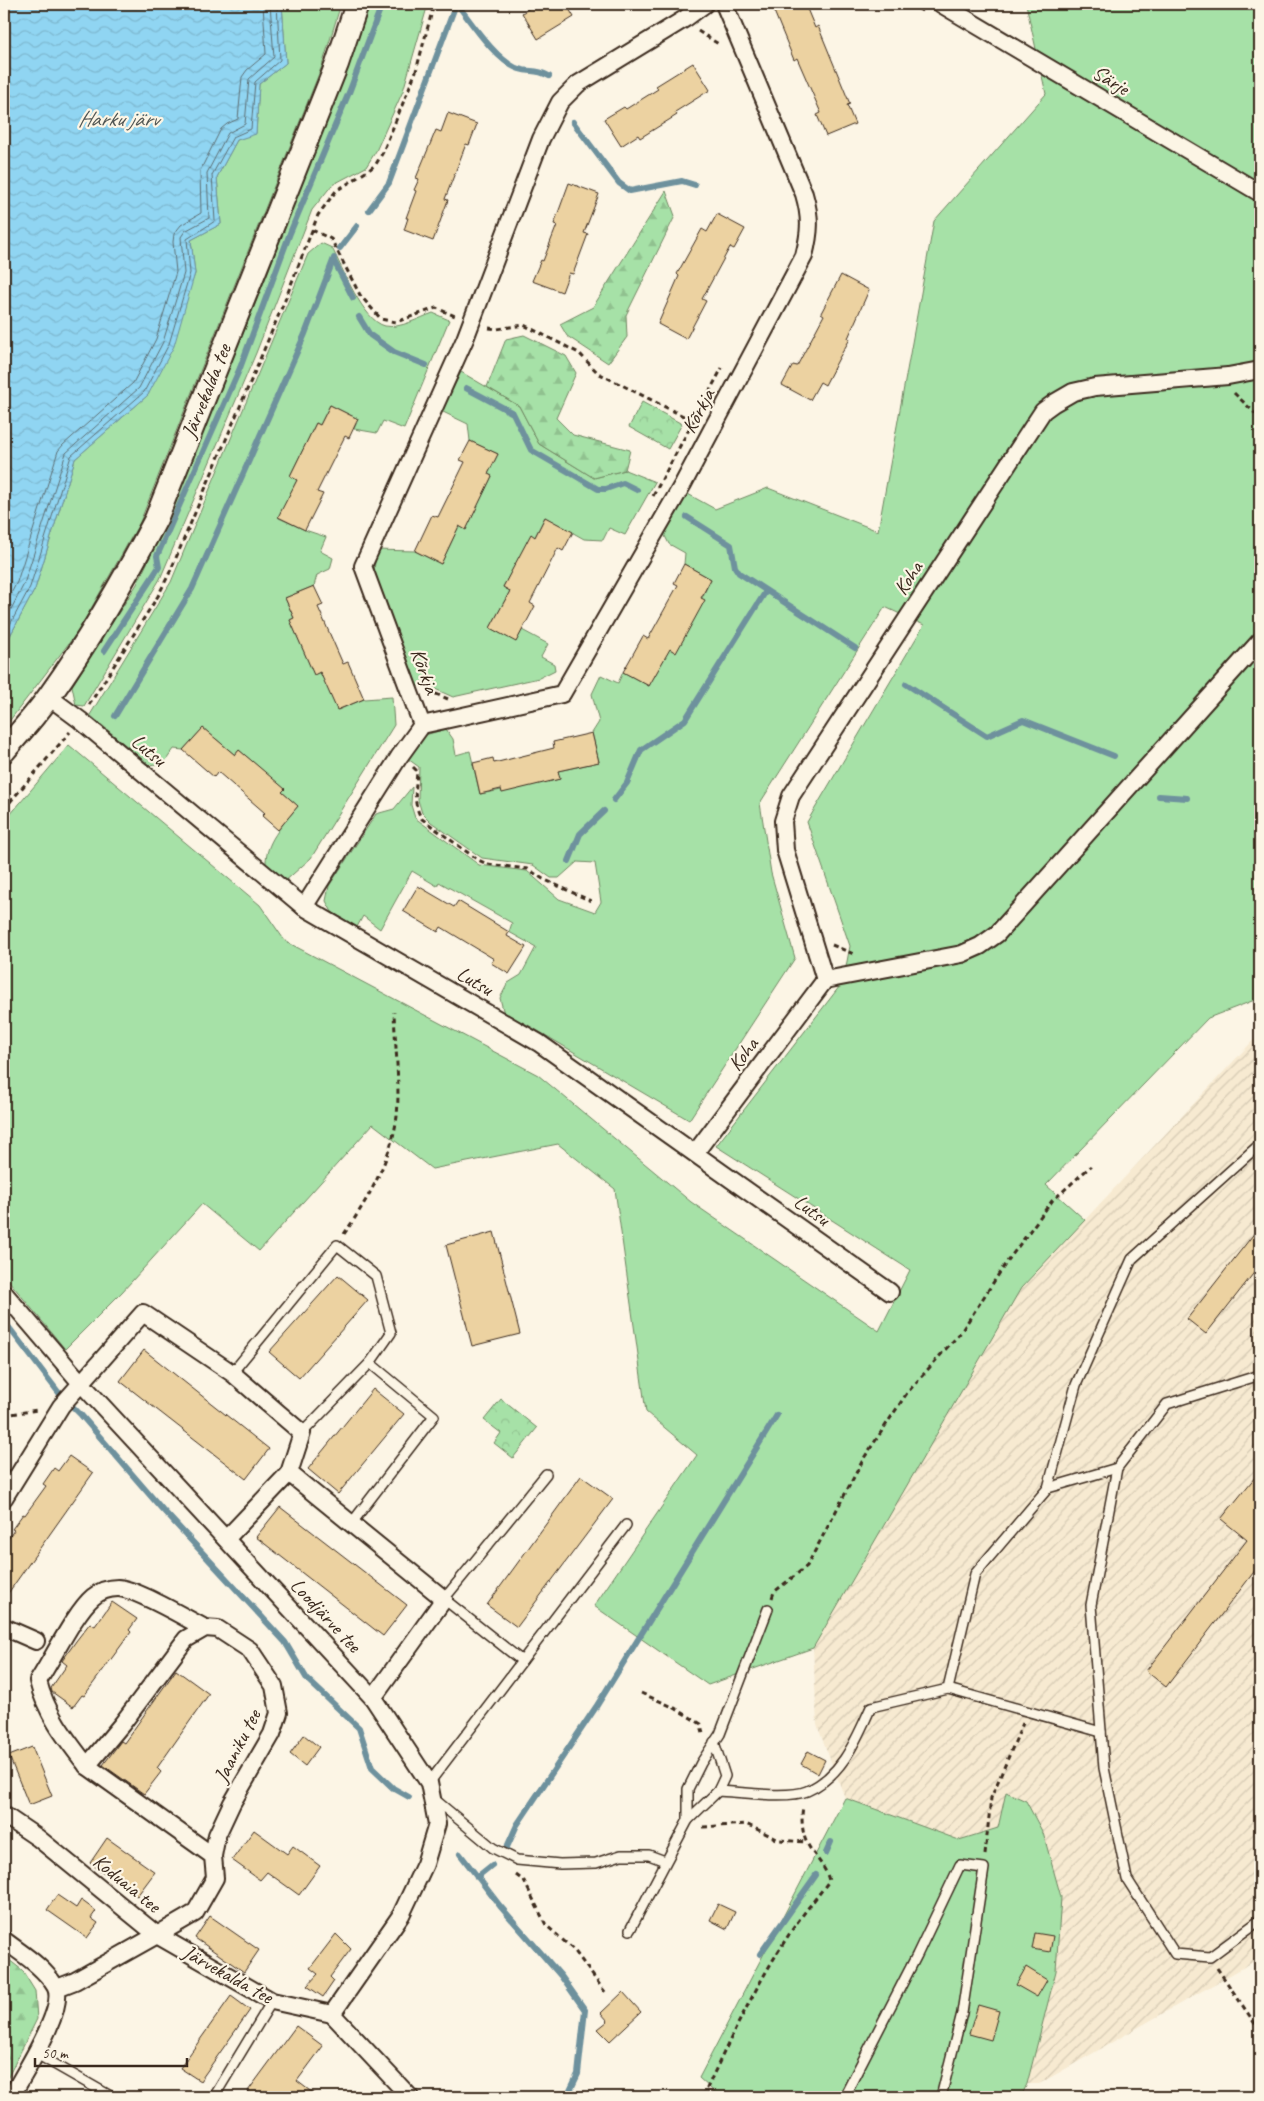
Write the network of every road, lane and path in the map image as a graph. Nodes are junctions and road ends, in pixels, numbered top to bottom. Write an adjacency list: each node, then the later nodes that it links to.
1 (357, 4): 17 (street, Järvekalda tee)
2 (434, 4): 9 (path)
3 (704, 4): 6 (street, Kõrkja)
4 (724, 4): 20 (street, Kõrkja)
5 (941, 4): 8 (street, Särje)
6 (686, 18): 7 (path); 10 (street, Kõrkja)
7 (724, 51)
8 (1260, 193)
9 (312, 230): 10 (path); 19 (path)
10 (472, 322): 13 (path); 16 (street, Kõrkja)
11 (722, 367): 13 (path)
12 (1260, 370): 26 (street, Koha)
13 (693, 420): 14 (path)
14 (652, 498)
15 (1260, 640): 28 (street)
16 (410, 693): 18 (path); 20 (street, Kõrkja)
17 (48, 697): 19 (street, Lutsu); 21 (street, Järvekalda tee)
18 (452, 700)
19 (80, 720): 23 (path); 25 (street, Lutsu)
20 (422, 726): 22 (street, Kõrkja)
21 (4, 751)
22 (399, 757): 24 (path); 25 (street, Kõrkja)
23 (4, 808)
24 (591, 901)
25 (304, 907): 31 (street, Lutsu)
26 (816, 950): 27 (path); 28 (street, Koha)
27 (858, 955)
28 (825, 980): 31 (street, Koha)
29 (394, 1012): 33 (path)
30 (1260, 1144): 46 (lane)
31 (695, 1153): 34 (street, Lutsu)
32 (1091, 1166): 52 (path)
33 (337, 1245): 36 (lane); 37 (lane)
34 (890, 1292)
35 (4, 1293): 39 (street, Loodjärve tee)
36 (370, 1363): 42 (lane); 48 (lane)
37 (232, 1373): 39 (street); 42 (street)
38 (1259, 1374): 43 (lane)
39 (78, 1386): 40 (street); 50 (street, Loodjärve tee)
40 (61, 1406): 41 (path); 47 (street)
41 (4, 1415)
42 (302, 1433): 44 (street)
43 (1117, 1468): 46 (lane); 61 (lane)
44 (289, 1473): 48 (street); 50 (street)
45 (546, 1474): 51 (lane)
46 (1048, 1488): 57 (lane)
47 (4, 1498)
48 (351, 1524): 51 (street)
49 (626, 1525): 56 (lane)
50 (226, 1539): 59 (street, Loodjärve tee)
51 (444, 1599): 56 (lane); 59 (street)
52 (768, 1609): 62 (lane)
53 (4, 1627): 55 (street)
54 (206, 1628): 64 (street); 64 (street, Jaaniku tee); 72 (street, Jaaniku tee)
55 (36, 1641)
56 (522, 1661): 65 (lane)
57 (948, 1689): 60 (lane); 67 (lane)
58 (641, 1693): 63 (path)
59 (373, 1698): 65 (street, Loodjärve tee)
60 (1028, 1712): 61 (lane); 74 (path)
61 (1101, 1732): 79 (lane)
62 (714, 1742): 63 (lane); 66 (lane)
63 (708, 1752): 69 (lane)
64 (87, 1766): 72 (street, Jaaniku tee)
65 (431, 1790): 71 (lane); 83 (street, Loodjärve tee)
66 (718, 1791): 67 (lane); 69 (lane)
67 (806, 1791): 70 (path)
68 (4, 1815): 77 (street, Koduaia tee)
69 (686, 1824): 70 (path); 73 (lane)
70 (806, 1842): 90 (path)
71 (501, 1852): 73 (lane); 81 (path)
72 (213, 1856): 77 (street, Jaaniku tee)
73 (665, 1861): 76 (lane)
74 (984, 1868): 91 (lane); 92 (lane)
75 (1260, 1920): 79 (lane)
76 (630, 1930)
77 (157, 1935): 80 (street, Koduaia tee); 82 (street, Järvekalda tee)
78 (4, 1940): 80 (street)
79 (1210, 1957): 84 (path)
80 (57, 1988): 85 (street)
81 (605, 1992)
82 (272, 2001): 83 (street, Järvekalda tee); 88 (lane)
83 (332, 2014): 89 (street)
84 (1260, 2031)
85 (35, 2053): 86 (street); 87 (lane)
86 (11, 2097)
87 (112, 2097)
88 (214, 2097)
89 (410, 2097)
90 (703, 2097)
91 (844, 2097)
92 (941, 2097)

